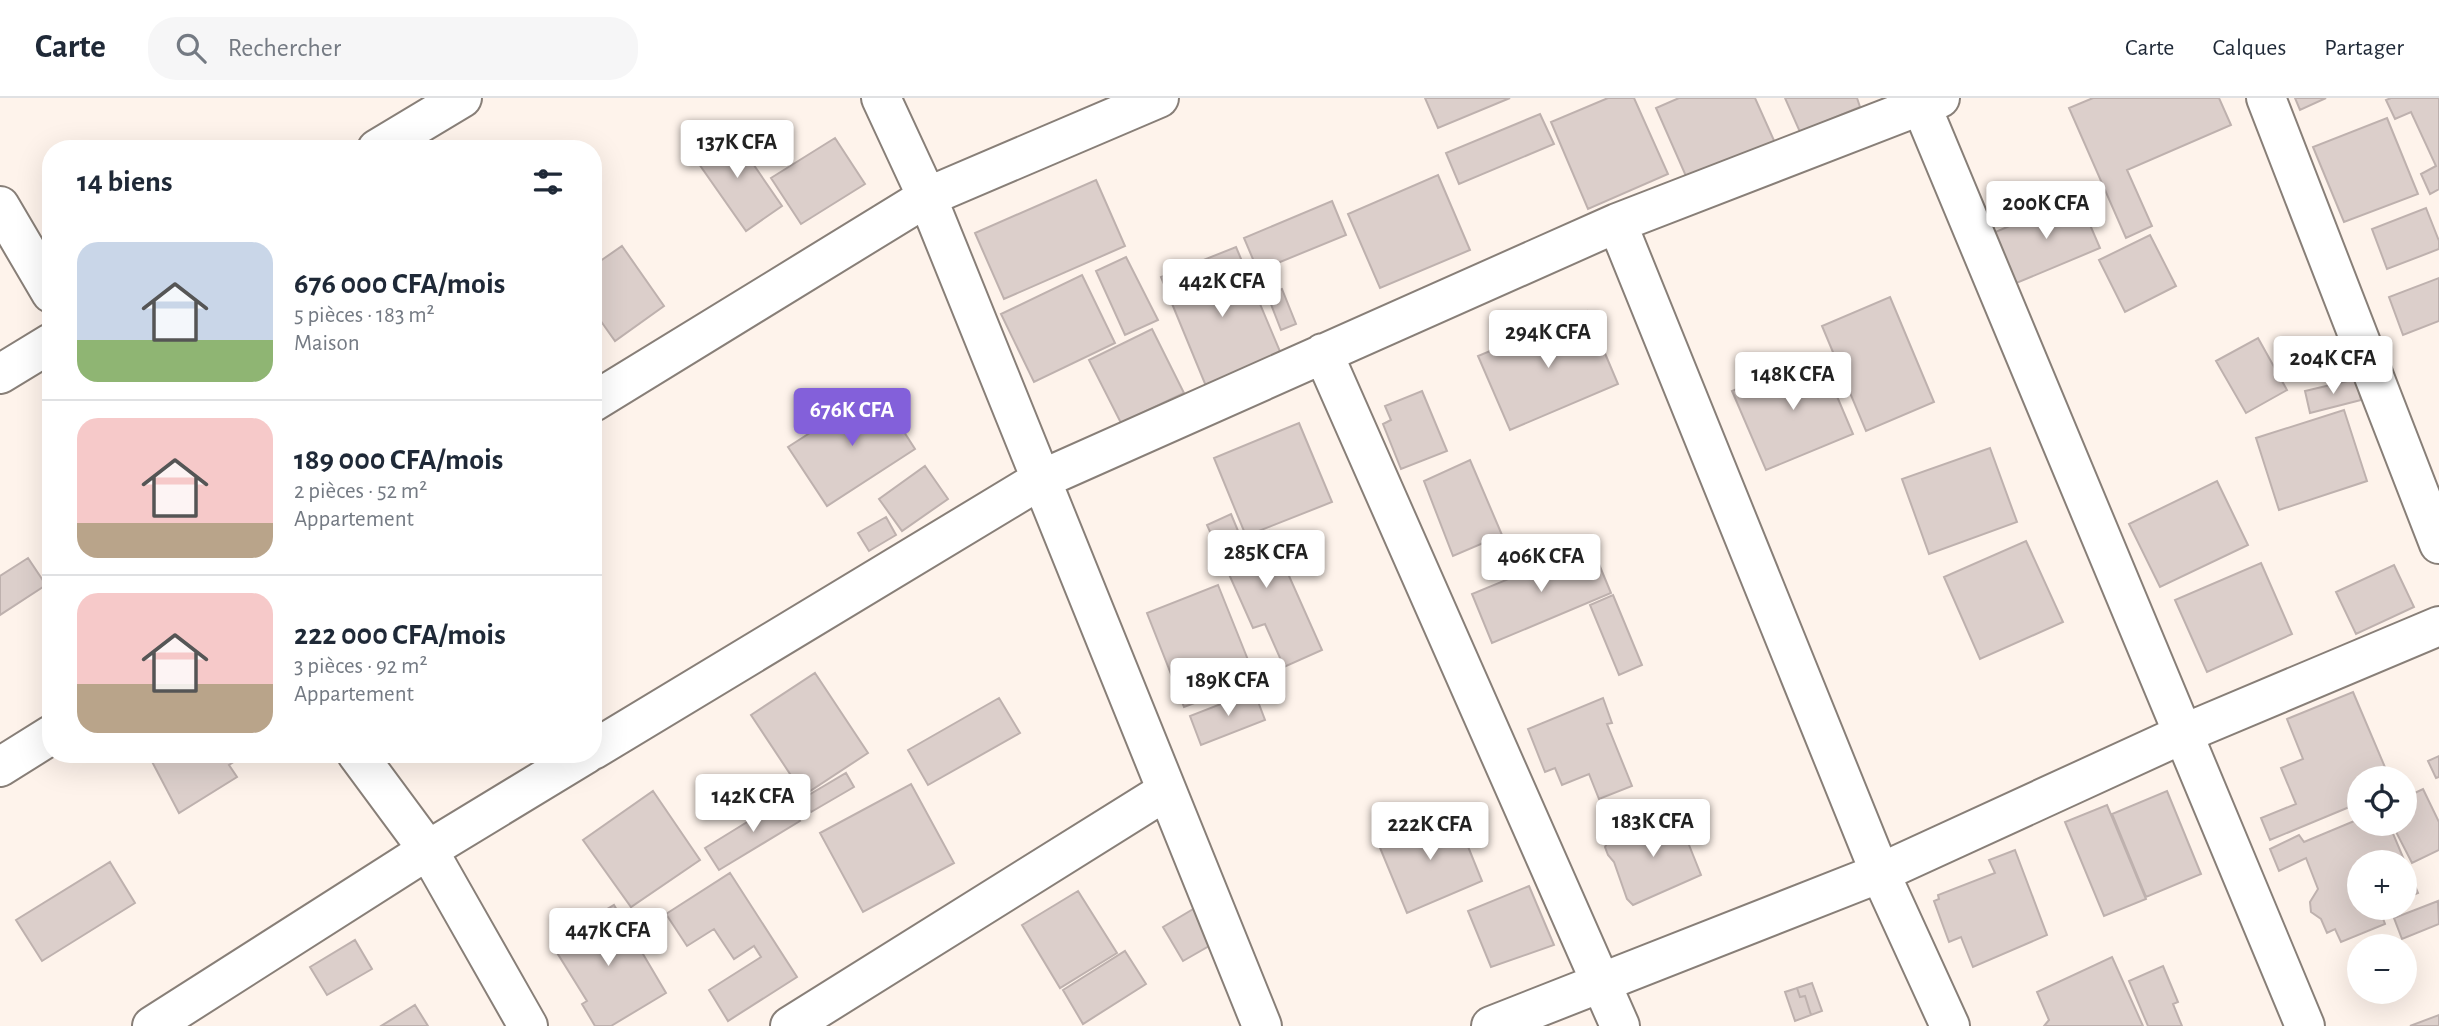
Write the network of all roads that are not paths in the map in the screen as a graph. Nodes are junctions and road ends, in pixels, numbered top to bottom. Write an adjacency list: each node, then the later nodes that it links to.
1 (462, 98): 6 (street)
2 (881, 98): 7 (street)
3 (1159, 98): 7 (street)
4 (2266, 98): 16 (street)
5 (1926, 101): 9 (street); 18 (street)
6 (392, 140)
7 (927, 197): 14 (street); 15 (street)
8 (0, 206): 10 (street)
9 (1617, 223): 12 (street); 26 (street)
10 (42, 278)
11 (42, 348): 13 (street)
12 (1323, 353): 15 (street); 27 (street)
13 (0, 374)
14 (602, 396)
15 (1040, 480): 20 (street); 24 (street)
16 (2439, 544)
17 (2439, 626): 18 (street)
18 (2185, 733): 26 (street); 35 (street)
19 (42, 741): 23 (street)
20 (602, 745)
21 (364, 763): 25 (street)
22 (571, 763): 25 (street)
23 (0, 767)
24 (1166, 791): 30 (street); 31 (street)
25 (428, 850): 28 (street); 29 (street)
26 (1880, 873): 27 (street); 34 (street)
27 (1601, 981): 32 (street); 33 (street)
28 (152, 1026)
29 (528, 1026)
30 (790, 1026)
31 (1262, 1026)
32 (1491, 1026)
33 (1620, 1026)
34 (1950, 1026)
35 (2305, 1026)

